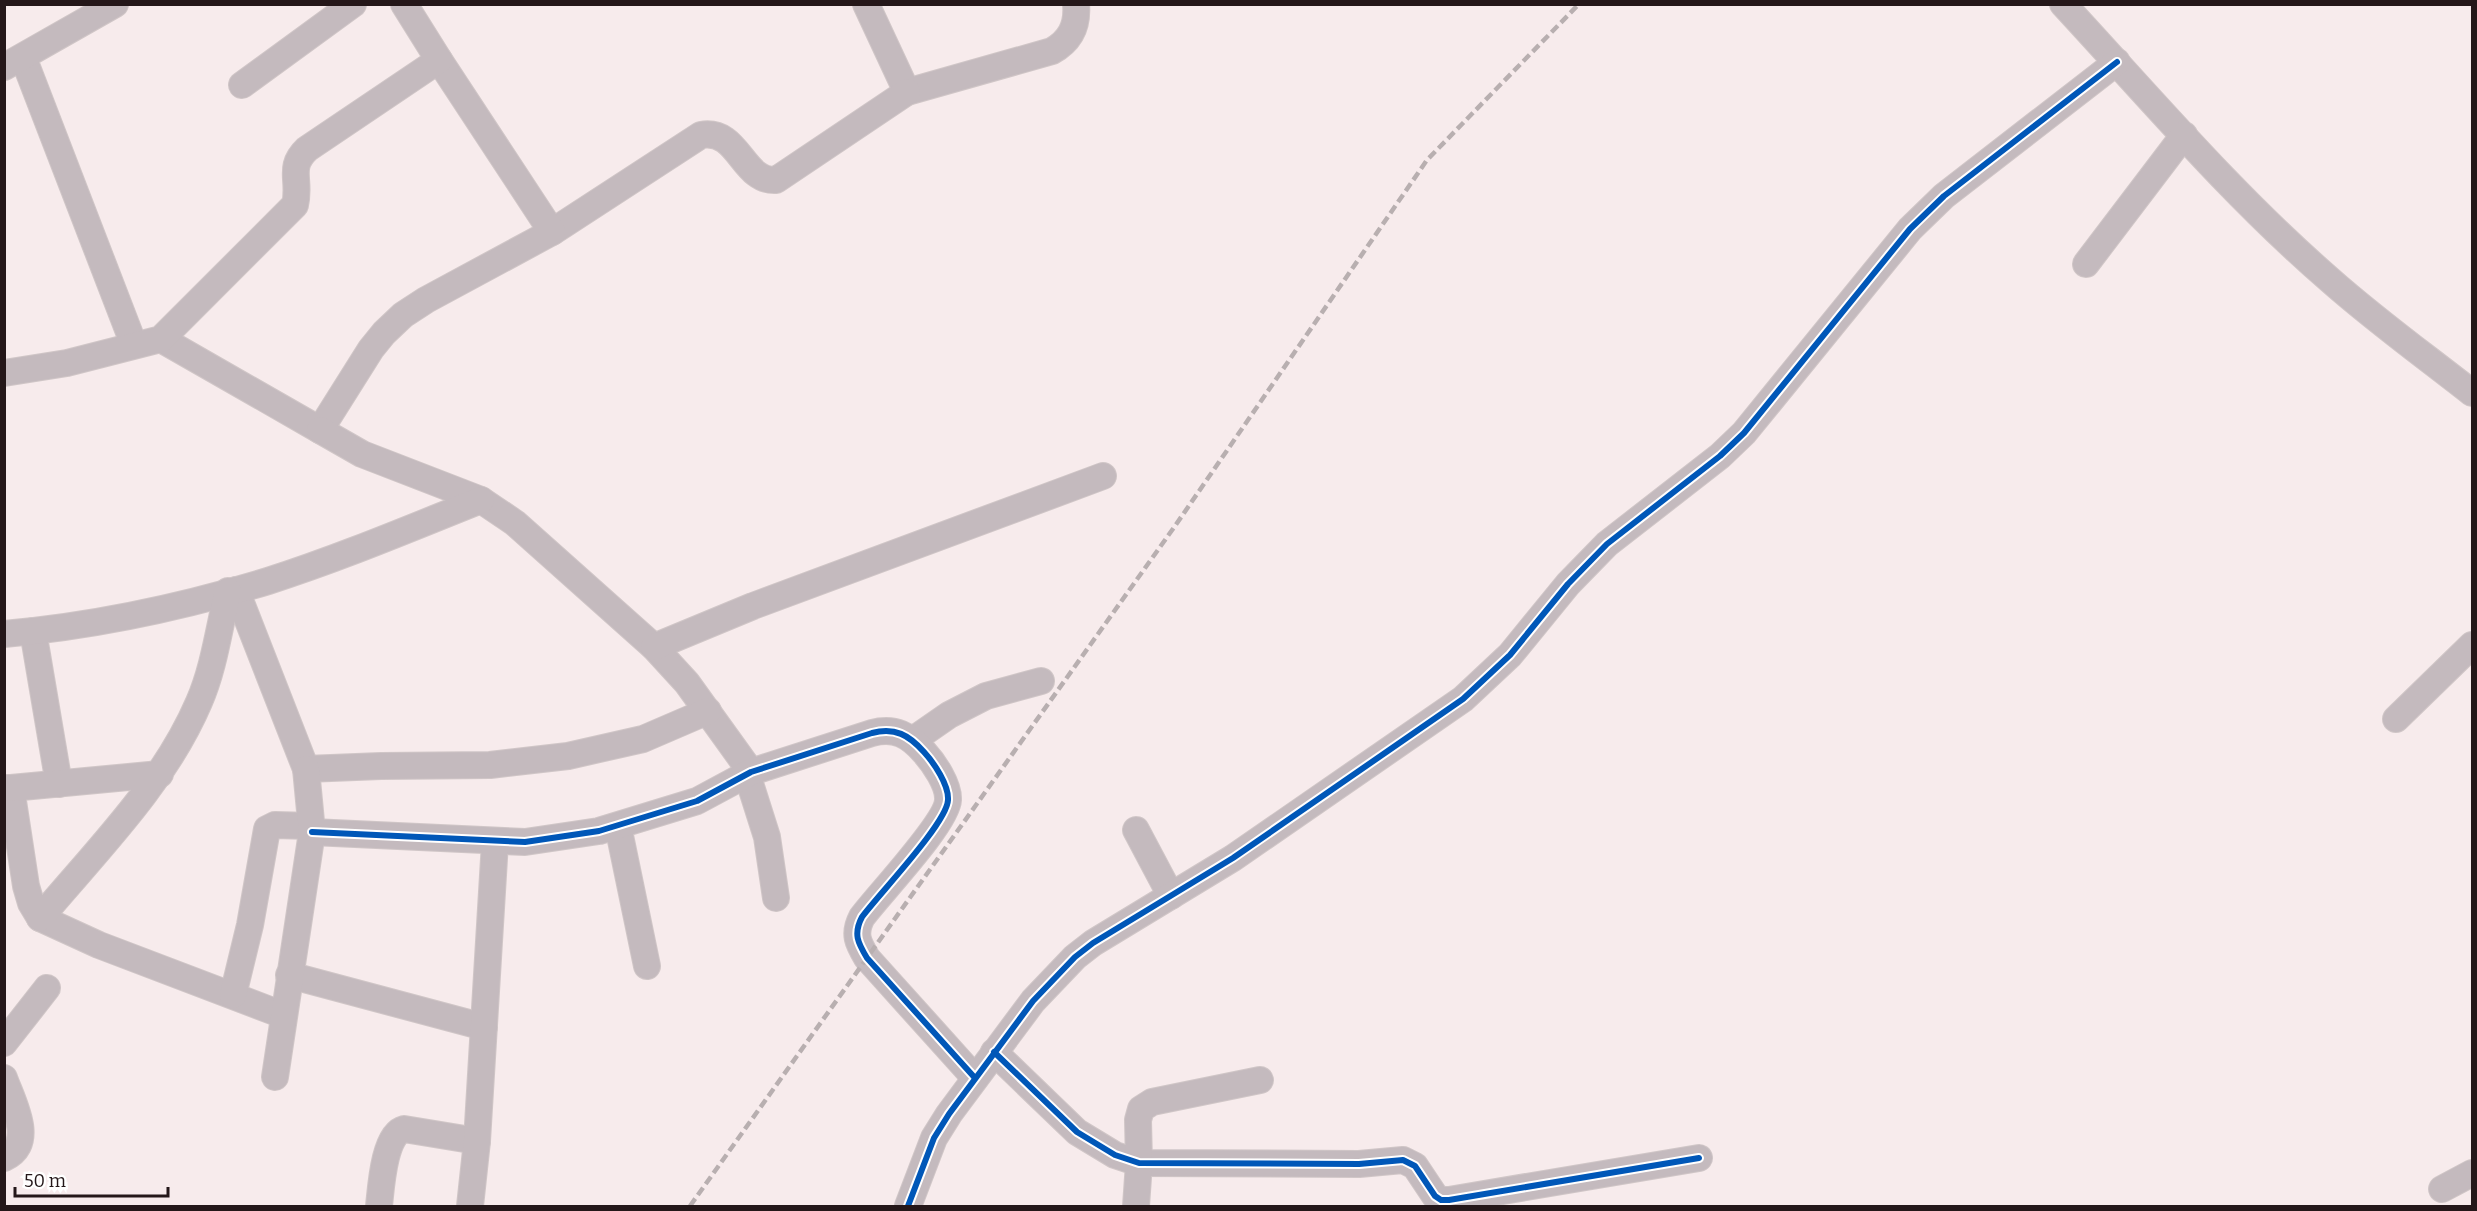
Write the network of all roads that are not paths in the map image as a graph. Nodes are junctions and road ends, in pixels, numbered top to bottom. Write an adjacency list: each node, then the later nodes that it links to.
1 (115, 4): 8 (street)
2 (352, 4): 10 (street)
3 (404, 4): 7 (street)
4 (866, 4): 11 (street)
5 (1076, 4): 11 (street)
6 (2063, 4): 9 (street)
7 (439, 60): 13 (street); 15 (street)
8 (14, 62): 16 (street)
9 (2117, 62): 12 (street); 40 (street)
10 (242, 85)
11 (908, 92): 13 (street)
12 (2184, 135): 14 (street); 18 (street)
13 (552, 232): 19 (street)
14 (2086, 264)
15 (161, 339): 16 (street); 19 (street)
16 (134, 345): 17 (street)
17 (4, 373)
18 (2472, 393)
19 (320, 430): 21 (street)
20 (1103, 476): 26 (street)
21 (481, 500): 22 (street); 26 (street)
22 (232, 591): 23 (street); 31 (street); 33 (street)
23 (33, 631): 24 (street); 34 (street)
24 (4, 634)
25 (2472, 645): 29 (street)
26 (654, 646): 28 (street)
27 (1041, 681): 30 (street)
28 (708, 711): 31 (street); 32 (street)
29 (2396, 719)
30 (913, 740): 32 (street); 53 (street)
31 (306, 769): 37 (street)
32 (749, 773): 36 (street); 41 (street)
33 (160, 774): 34 (street); 42 (street)
34 (59, 784): 35 (street)
35 (8, 788): 42 (street)
36 (618, 826): 39 (street); 43 (street)
37 (312, 829): 39 (street); 44 (street); 46 (street)
38 (1136, 830): 40 (street)
39 (495, 842): 48 (street)
40 (1171, 896): 50 (street)
41 (776, 898)
42 (40, 918): 46 (street)
43 (647, 966)
44 (289, 975): 47 (street); 48 (street)
45 (47, 988): 49 (street)
46 (232, 995): 47 (street)
47 (283, 1015): 51 (street)
48 (483, 1028): 55 (street)
49 (4, 1043)
50 (994, 1052): 53 (street); 58 (street)
51 (274, 1077)
52 (4, 1078): 56 (street)
53 (975, 1078): 63 (street)
54 (1260, 1080): 58 (street)
55 (477, 1141): 61 (street); 62 (street)
56 (4, 1158)
57 (1699, 1158): 58 (street)
58 (1139, 1162): 64 (street)
59 (2472, 1173): 60 (street)
60 (2442, 1189)
61 (379, 1206)
62 (470, 1206)
63 (908, 1206)
64 (1136, 1206)

